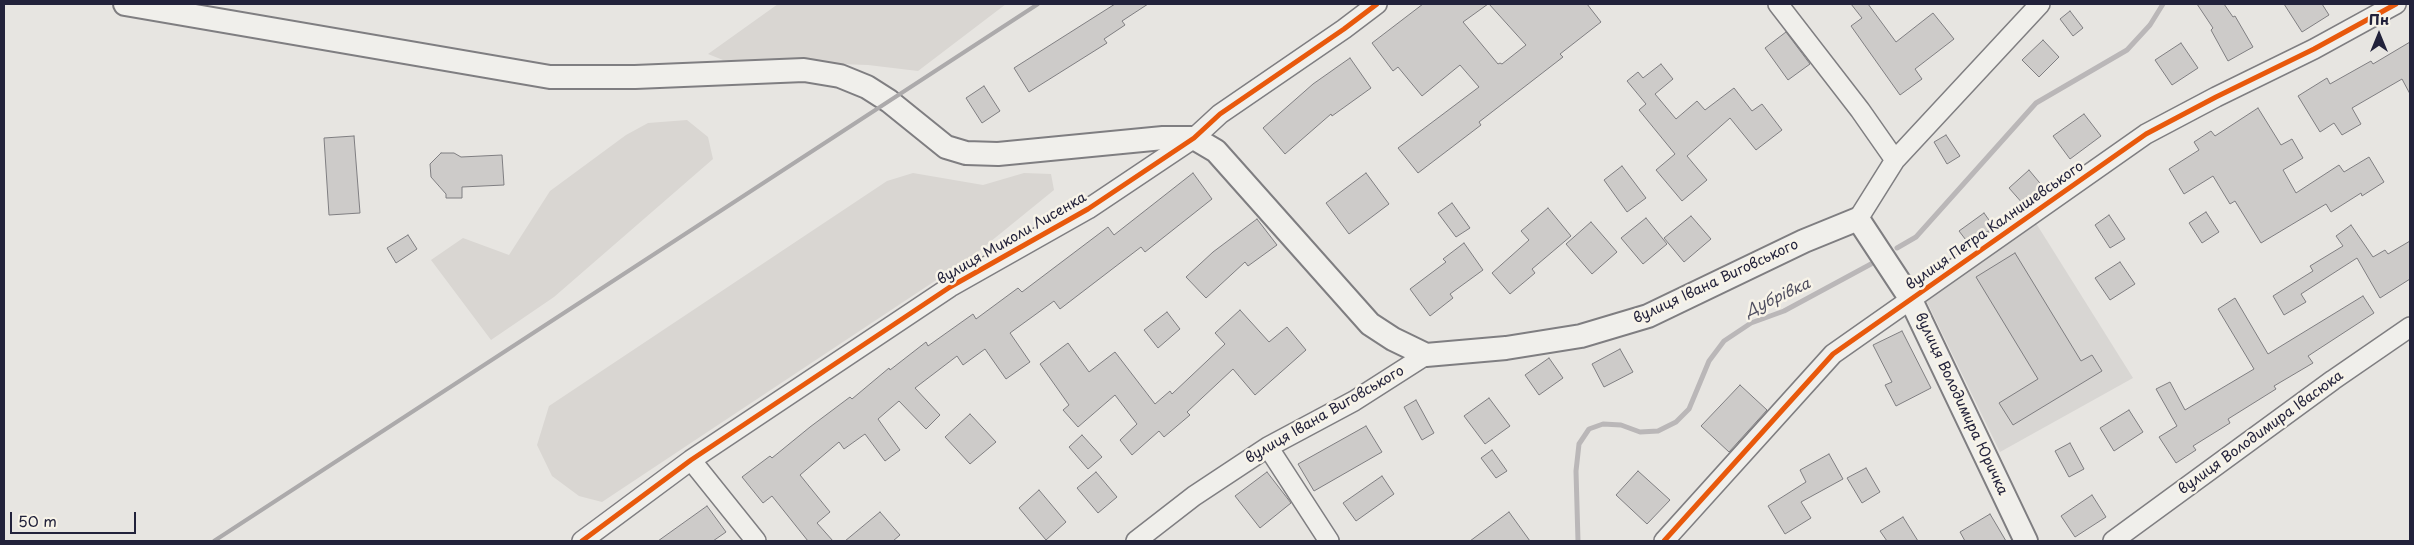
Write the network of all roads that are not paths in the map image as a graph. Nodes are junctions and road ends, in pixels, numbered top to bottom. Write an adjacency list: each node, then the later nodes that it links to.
1 (125, 4): 6 (main road)
2 (1377, 4): 6 (street, вулиця Миколи Лисенка)
3 (1778, 4): 7 (street)
4 (2040, 4): 7 (street)
5 (2396, 4): 9 (street, вулиця Петра Калнишевського)
6 (1194, 138): 11 (main road); 13 (street, вулиця Миколи Лисенка)
7 (1895, 160): 8 (street)
8 (1858, 219): 9 (main road, вулиця Володимира Юричка); 11 (main road, вулиця Івана Виговського)
9 (1910, 298): 18 (street, вулиця Петра Калнишевського); 19 (main road, вулиця Володимира Юричка)
10 (2410, 327): 20 (street, вулиця Володимира Івасюка)
11 (1426, 355): 12 (street, вулиця Івана Виговського)
12 (1268, 447): 16 (street, вулиця Івана Виговського); 17 (street)
13 (691, 460): 14 (street, вулиця Миколи Лисенка); 15 (street)
14 (582, 541)
15 (756, 541)
16 (1136, 541)
17 (1329, 541)
18 (1664, 541)
19 (2026, 541)
20 (2113, 541)

